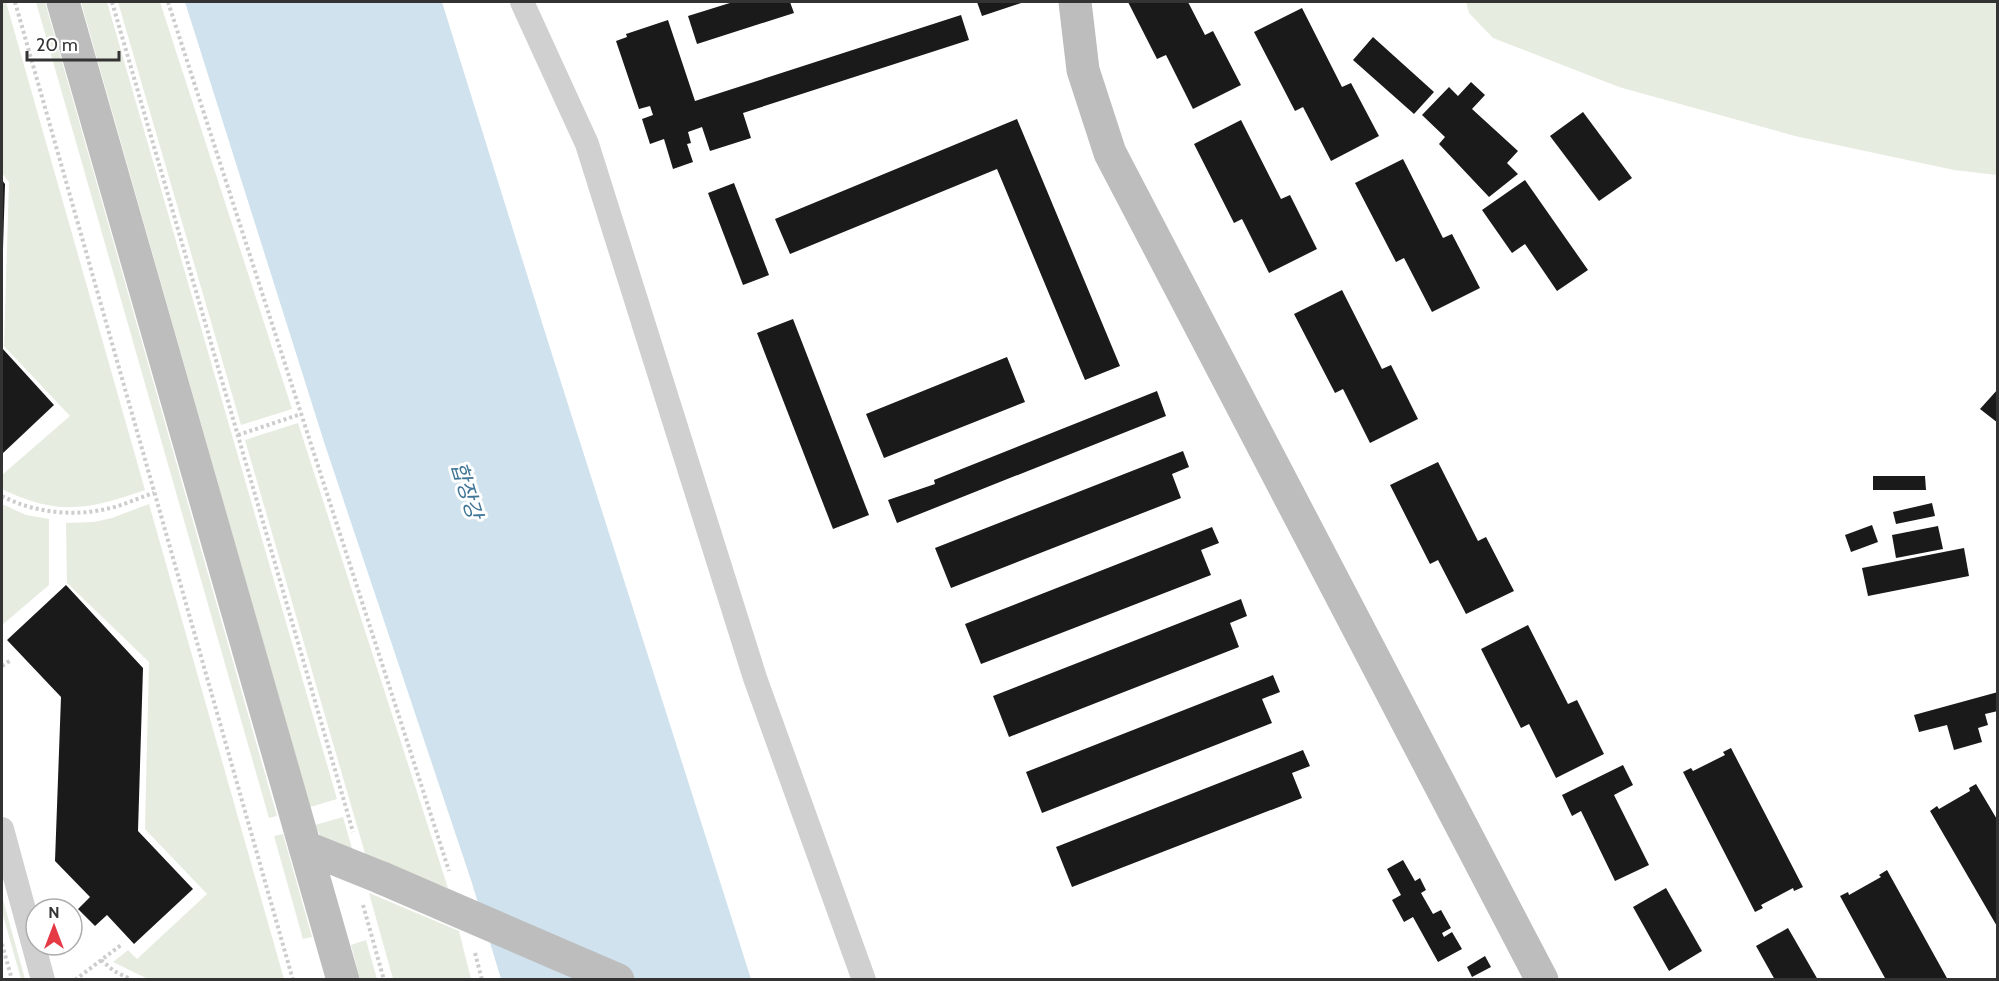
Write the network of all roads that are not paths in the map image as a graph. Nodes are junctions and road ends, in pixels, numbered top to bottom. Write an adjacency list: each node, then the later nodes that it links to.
1 (63, 2): 5 (street)
2 (522, 2): 9 (street)
3 (1075, 2): 10 (street)
4 (2, 829): 6 (street)
5 (305, 846): 7 (street); 8 (street, bridge)
6 (43, 980)
7 (343, 980)
8 (618, 980)
9 (864, 980)
10 (1542, 980)

